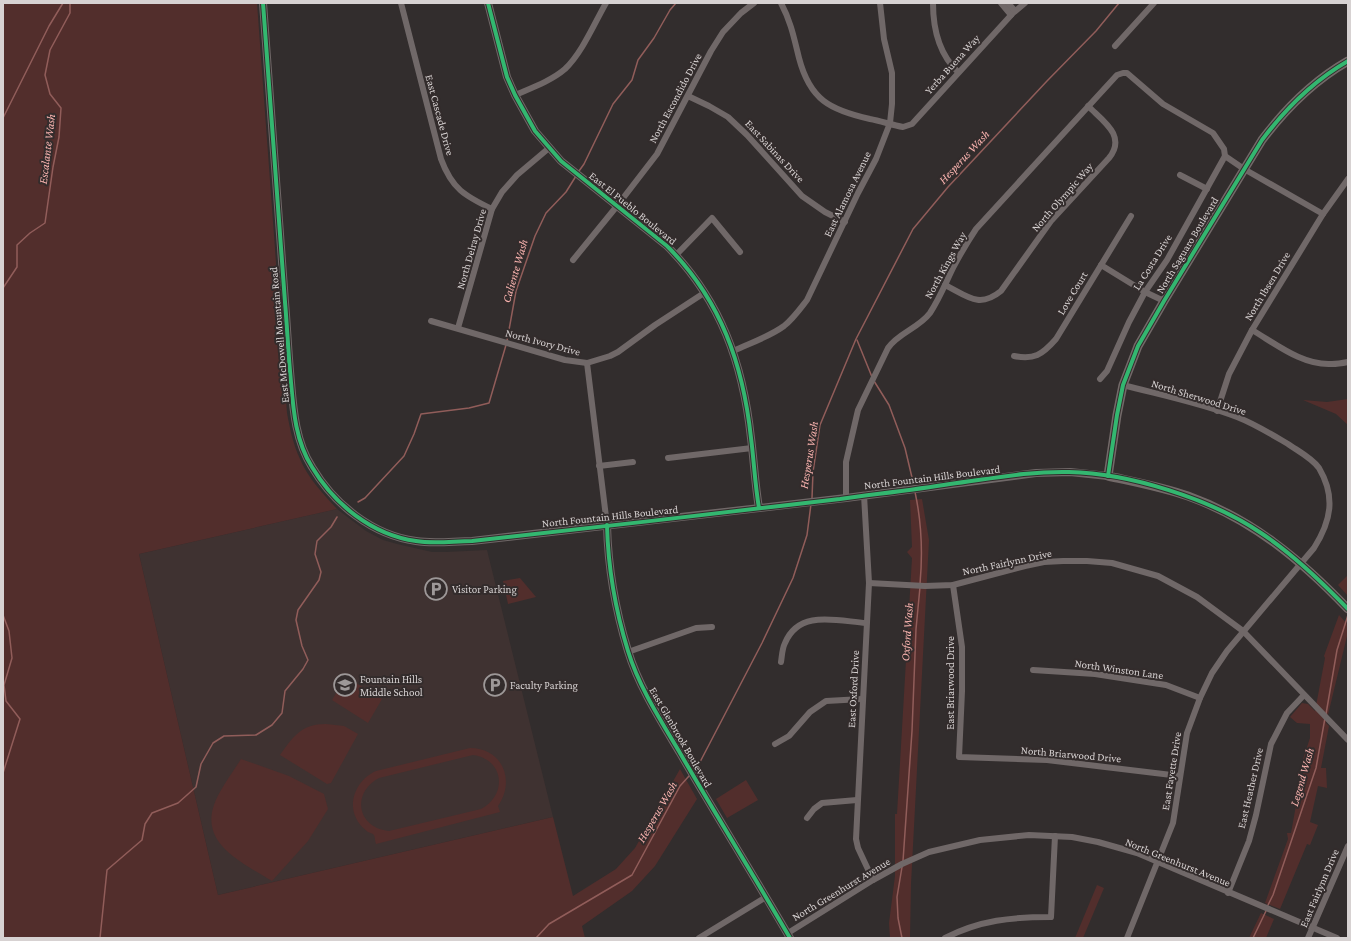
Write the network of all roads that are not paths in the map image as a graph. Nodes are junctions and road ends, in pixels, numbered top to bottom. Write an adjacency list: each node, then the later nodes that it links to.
1 (263, 3): 59 (street, East McDowell Mountain Road)
2 (401, 3): 28 (street, East Cascade Drive)
3 (488, 3): 17 (street, East El Pueblo Boulevard)
4 (605, 3): 17 (street)
5 (754, 3): 18 (street, North Escondido Drive)
6 (781, 3): 20 (street, Yerba Buena Way)
7 (880, 3): 20 (street, East Alamosa Avenue)
8 (933, 3): 16 (street)
9 (1001, 3): 13 (street)
10 (1008, 3): 13 (street)
11 (1025, 3): 13 (street, Yerba Buena Way)
12 (1154, 3): 14 (street)
13 (1013, 13): 16 (street, Yerba Buena Way)
14 (1115, 46)
15 (1348, 61): 23 (main road, North Saguaro Boulevard)
16 (958, 72): 20 (street, Yerba Buena Way)
17 (515, 96): 21 (street, East El Pueblo Boulevard)
18 (688, 96): 27 (street, North Escondido Drive); 31 (street, East Sabinas Drive)
19 (1088, 106): 22 (street, North Kings Way); 36 (street, North Kings Way); 36 (street, North Olympic Way)
20 (890, 123): 31 (street, East Alamosa Avenue)
21 (549, 148): 27 (street, East El Pueblo Boulevard); 28 (street, North Delray Drive)
22 (1225, 156): 23 (street); 26 (street, La Costa Drive)
23 (1244, 169): 29 (street); 39 (main road, North Saguaro Boulevard)
24 (1180, 175): 26 (street)
25 (1348, 179): 29 (street, North Ibsen Drive)
26 (1207, 189): 37 (street, La Costa Drive)
27 (617, 206): 33 (street, East El Pueblo Boulevard); 34 (street, North Escondido Drive)
28 (492, 209): 41 (street, North Delray Drive)
29 (1323, 214): 42 (street, North Ibsen Drive)
30 (1132, 216): 35 (street, Love Court)
31 (845, 222): 43 (street, East Alamosa Avenue)
32 (740, 252): 33 (street)
33 (676, 255): 38 (street, East El Pueblo Boulevard)
34 (573, 260)
35 (1101, 265): 37 (street); 44 (street, Love Court)
36 (945, 285): 56 (street, North Kings Way)
37 (1145, 292): 39 (street); 47 (street, La Costa Drive)
38 (704, 293): 43 (street, East El Pueblo Boulevard); 46 (street, North Ivory Drive)
39 (1164, 301): 48 (main road, North Saguaro Boulevard)
40 (431, 321): 41 (street, North Ivory Drive)
41 (458, 328): 46 (street, North Ivory Drive)
42 (1252, 330): 45 (street); 49 (street, North Ibsen Drive)
43 (733, 351): 50 (street, East El Pueblo Boulevard)
44 (1014, 356)
45 (1348, 362)
46 (587, 363): 53 (street, East Glenbrook Boulevard)
47 (1100, 379)
48 (1123, 385): 49 (street, North Sherwood Drive); 54 (main road, North Saguaro Boulevard)
49 (1217, 411): 60 (street, North Sherwood Drive)
50 (752, 448): 51 (street); 57 (street, East El Pueblo Boulevard)
51 (668, 458)
52 (633, 462): 53 (street)
53 (599, 466): 58 (street, East Glenbrook Boulevard)
54 (1108, 476): 55 (street, North Fountain Hills Boulevard); 60 (main road, North Fountain Hills Boulevard)
55 (864, 495): 56 (street, North Fountain Hills Boulevard); 61 (street, East Oxford Drive)
56 (846, 498): 57 (street, North Fountain Hills Boulevard)
57 (759, 508): 58 (street, North Fountain Hills Boulevard)
58 (607, 525): 59 (street, North Fountain Hills Boulevard); 67 (street, East Glenbrook Boulevard)
59 (479, 540)
60 (1302, 564): 63 (main road, North Fountain Hills Boulevard); 66 (street, East Fayette Drive)
61 (869, 583): 62 (street, North Fairlynn Drive); 64 (street, East Oxford Drive)
62 (953, 585): 66 (street, North Fairlynn Drive); 75 (street, East Briarwood Drive)
63 (1348, 609)
64 (866, 623): 68 (street); 72 (street, East Oxford Drive)
65 (712, 628): 67 (street)
66 (1243, 631): 70 (street, North Fairlynn Drive); 71 (street, East Fayette Drive)
67 (628, 652): 84 (street, East Glenbrook Boulevard)
68 (781, 662)
69 (1033, 670): 71 (street, North Winston Lane)
70 (1304, 695): 73 (street, North Fairlynn Drive); 83 (street, East Heather Drive)
71 (1200, 698): 76 (street, East Fayette Drive)
72 (862, 699): 74 (street); 77 (street, East Oxford Drive)
73 (1348, 740)
74 (775, 744)
75 (959, 757): 76 (street, North Briarwood Drive)
76 (1180, 776): 81 (street, East Fayette Drive)
77 (857, 800): 78 (street); 82 (street, East Oxford Drive)
78 (807, 818)
79 (1055, 836): 81 (street, North Greenhurst Avenue); 82 (street, North Greenhurst Avenue); 88 (street)
80 (1348, 846): 85 (street, East Fairlynn Drive)
81 (1158, 862): 83 (street, North Greenhurst Avenue); 89 (street, East Fayette Drive)
82 (873, 880): 86 (street, North Greenhurst Avenue)
83 (1228, 892): 85 (street, North Greenhurst Avenue)
84 (766, 898): 86 (street, East Glenbrook Boulevard); 87 (street)
85 (1313, 927): 90 (street, East Fairlynn Drive); 91 (street, North Greenhurst Avenue)
86 (789, 936)
87 (699, 938)
88 (945, 938)
89 (1128, 938)
90 (1308, 938)
91 (1337, 938)

